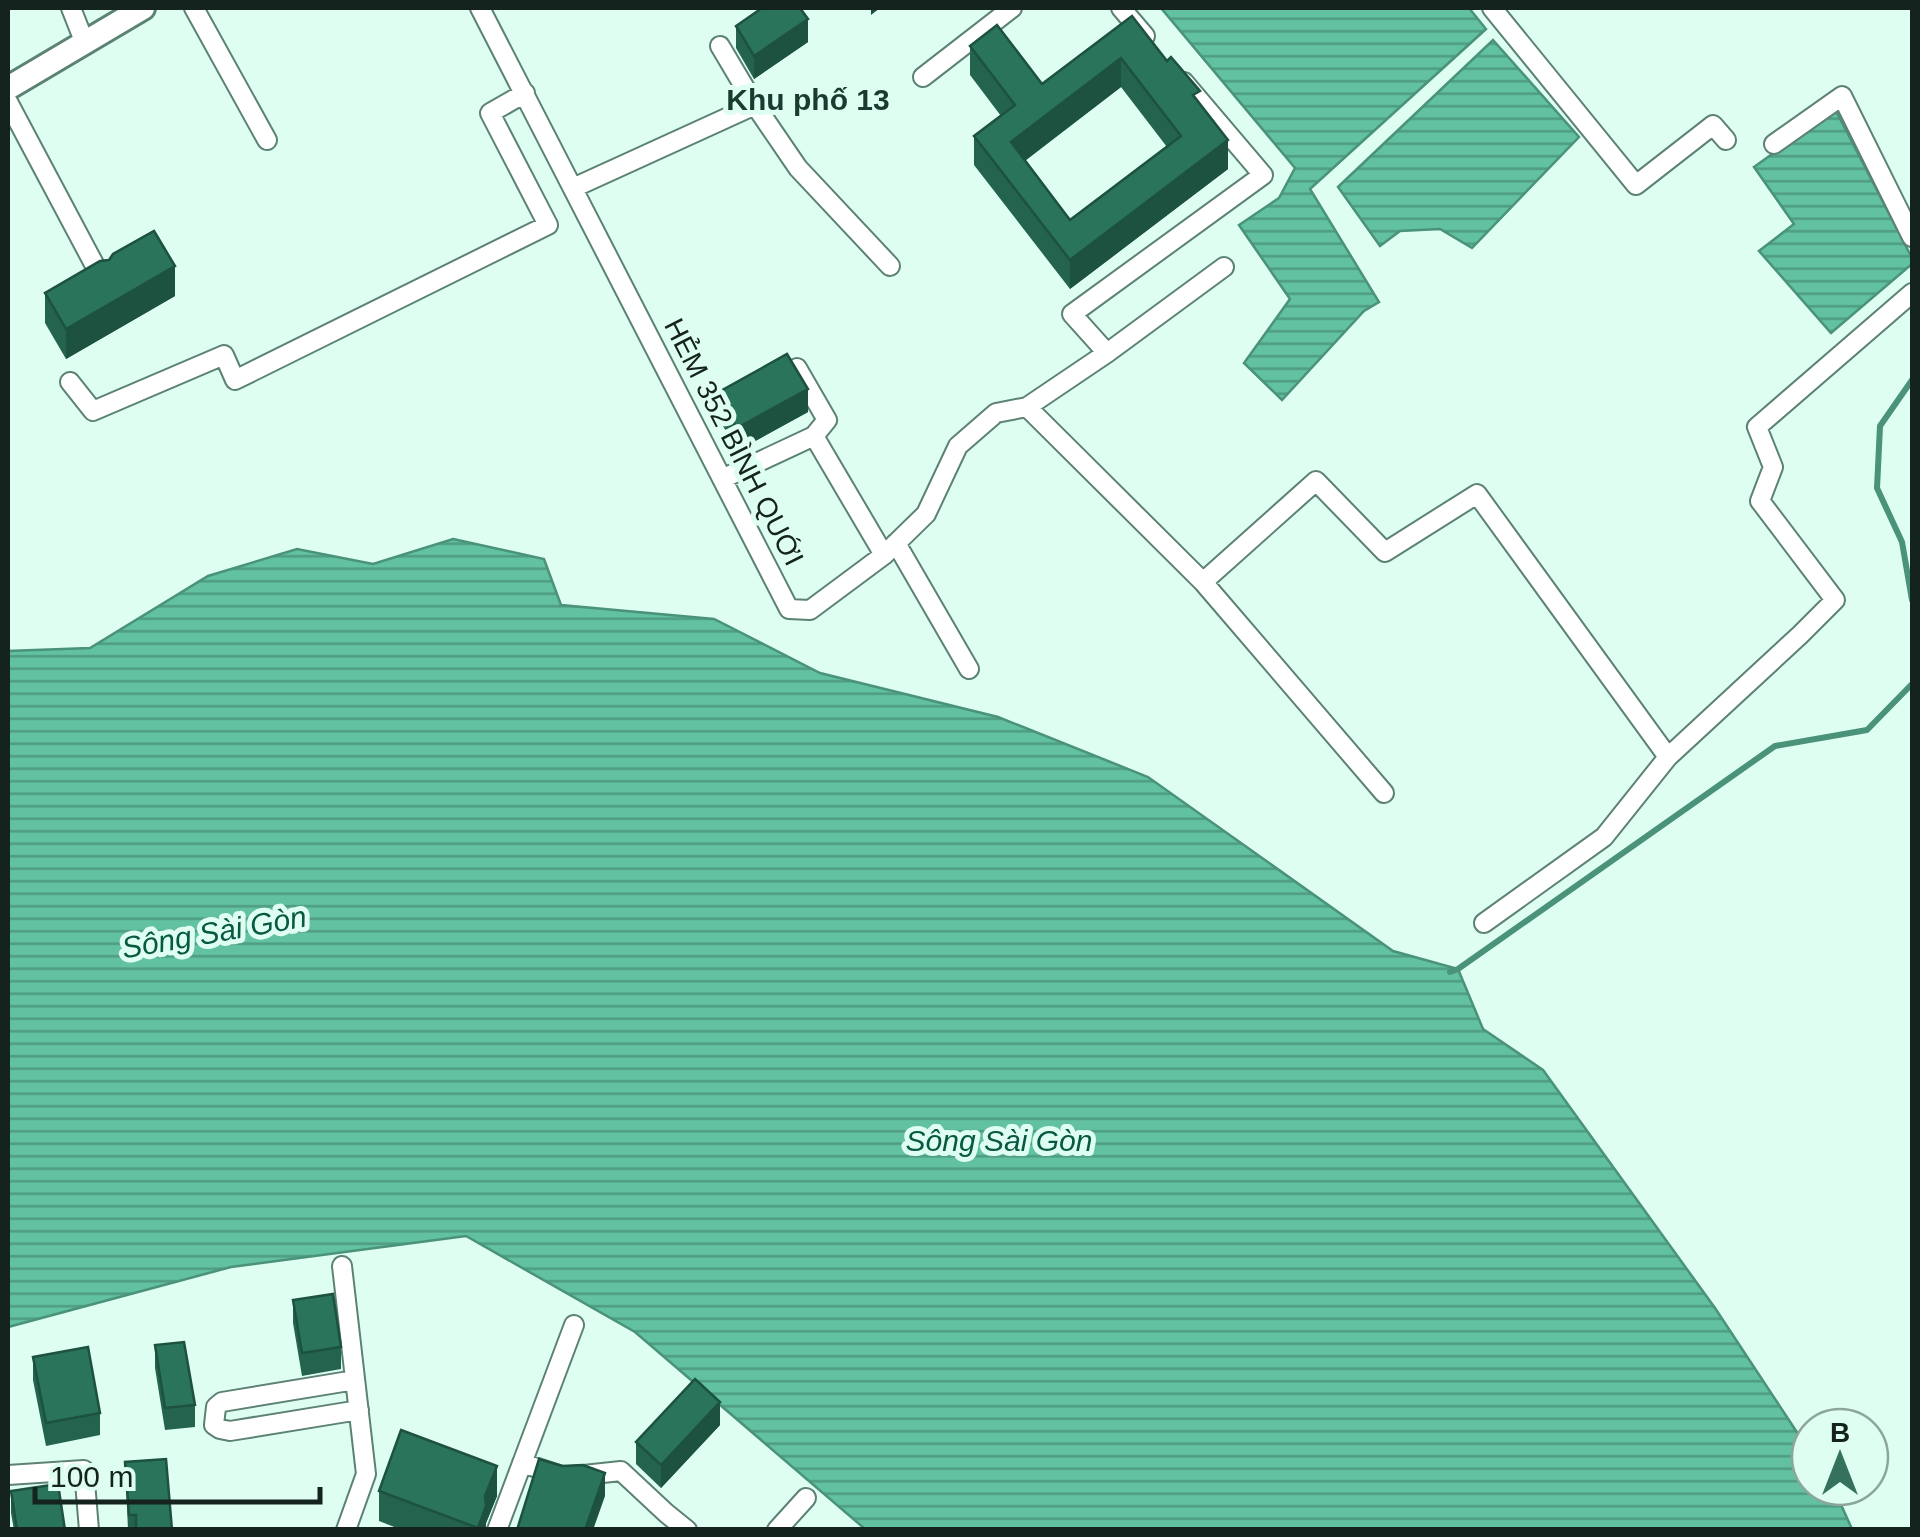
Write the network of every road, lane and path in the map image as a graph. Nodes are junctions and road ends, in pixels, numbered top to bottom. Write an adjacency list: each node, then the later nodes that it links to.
1 (71, 8): 8 (street)
2 (141, 8): 8 (main road)
3 (194, 8): 17 (street)
4 (480, 8): 14 (street, HẺM 352 BÌNH QUỚI)
5 (1012, 8): 12 (street)
6 (1121, 8): 10 (street)
7 (1492, 8): 18 (street)
8 (84, 41): 13 (main road)
9 (720, 46): 16 (street)
10 (1160, 53)
11 (1172, 68): 26 (street)
12 (923, 77)
13 (8, 88)
14 (525, 93): 20 (street, HẺM 352 BÌNH QUỚI); 28 (street)
15 (8, 102): 24 (street)
16 (755, 106): 20 (street); 22 (street)
17 (267, 140)
18 (1726, 140)
19 (1774, 144): 21 (street)
20 (573, 188): 31 (street, HẺM 352 BÌNH QUỚI)
21 (1912, 237)
22 (890, 266)
23 (1224, 267): 26 (street, HẺM 352 BÌNH QUỚI)
24 (102, 279)
25 (1912, 293): 35 (street)
26 (1107, 353): 29 (street, HẺM 352 BÌNH QUỚI)
27 (797, 368): 30 (street)
28 (70, 382)
29 (1027, 407): 32 (street, HẺM 352 BÌNH QUỚI); 33 (street)
30 (814, 436): 31 (street); 32 (street)
31 (722, 479): 32 (street, HẺM 352 BÌNH QUỚI)
32 (890, 549): 34 (street)
33 (1204, 582): 35 (street); 36 (street)
34 (969, 668)
35 (1668, 757): 37 (street)
36 (1384, 792)
37 (1484, 923)
38 (342, 1266): 40 (street)
39 (574, 1325): 42 (street)
40 (355, 1380): 41 (street); 41 (street)
41 (359, 1410): 46 (street)
42 (522, 1462): 47 (street); 48 (street)
43 (8, 1476): 45 (street)
44 (806, 1498): 49 (street)
45 (89, 1530)
46 (346, 1530)
47 (497, 1530)
48 (687, 1530)
49 (777, 1530)

